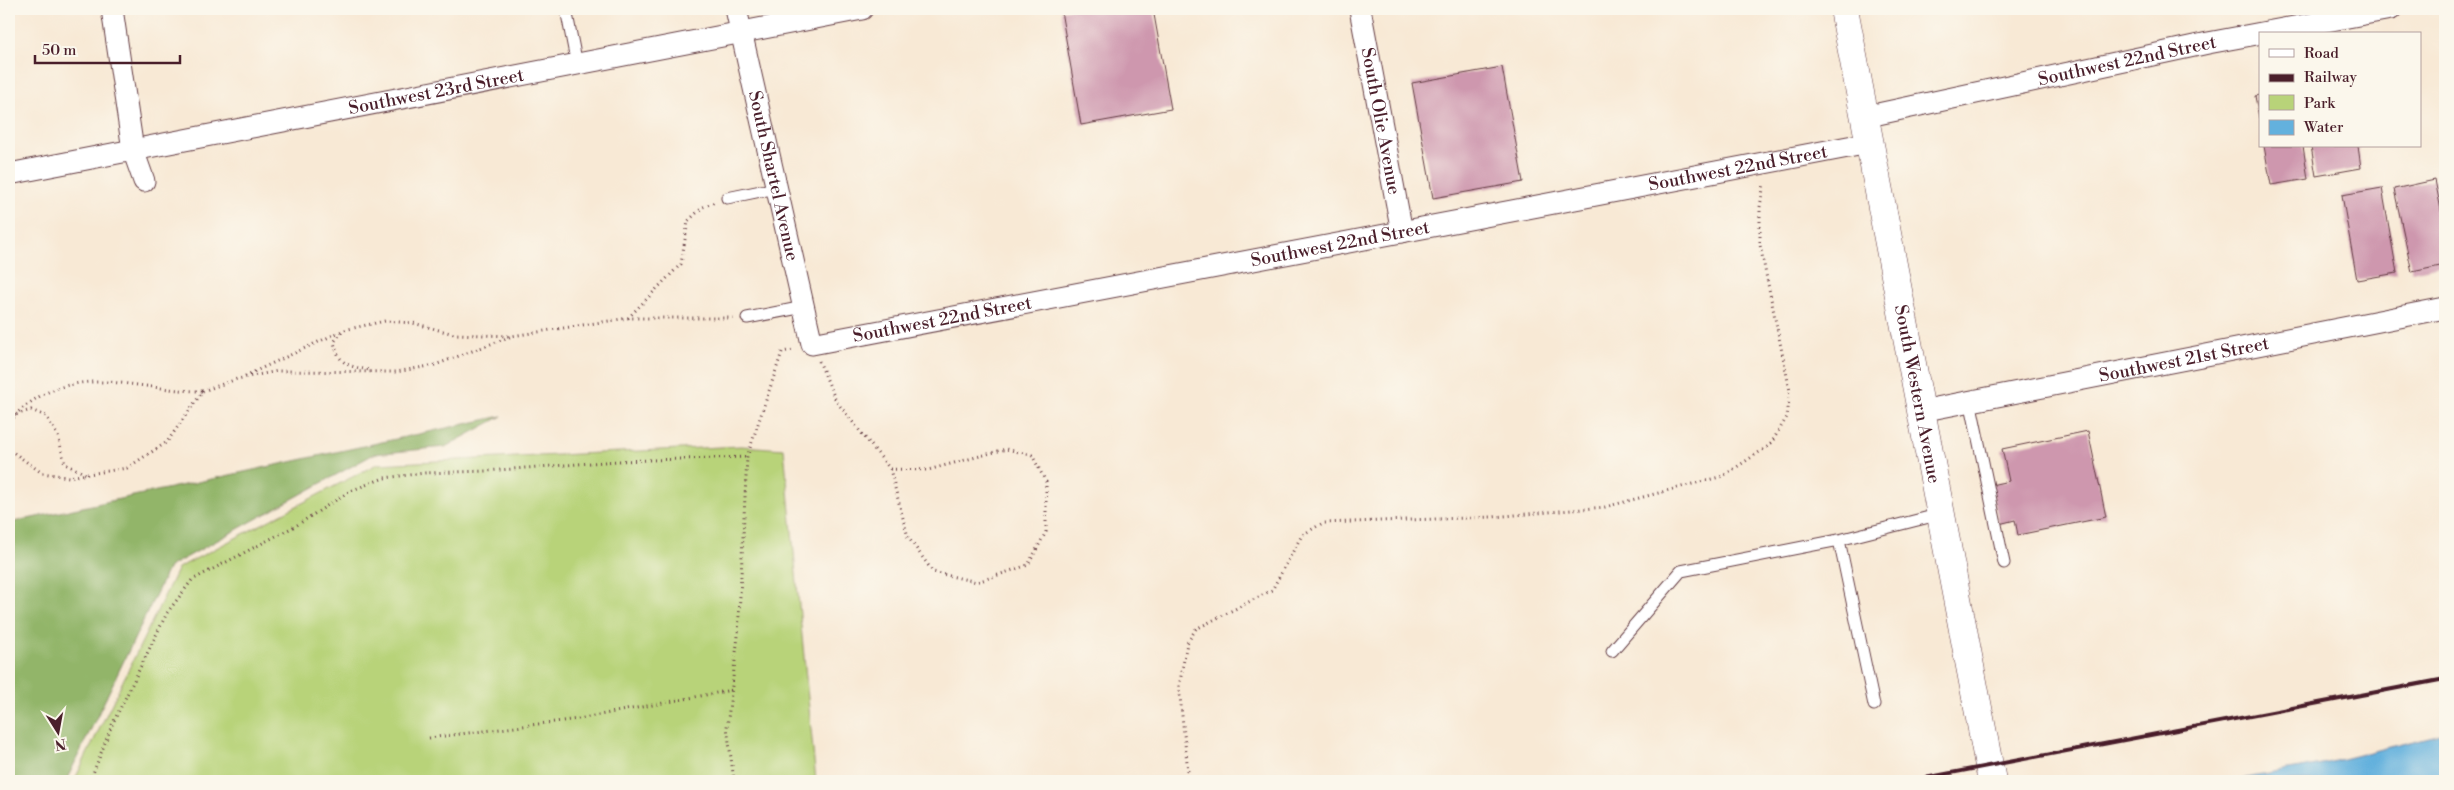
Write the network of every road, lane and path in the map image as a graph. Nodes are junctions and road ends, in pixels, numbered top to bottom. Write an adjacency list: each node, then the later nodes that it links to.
1 (112, 9): 14 (street)
2 (566, 9): 11 (lane)
3 (736, 9): 9 (street, South Shartel Avenue)
4 (862, 9): 9 (street, Southwest 23rd Street)
5 (1360, 9): 20 (street, South Olie Avenue)
6 (1844, 9): 12 (main road, South Western Avenue)
7 (2392, 9): 8 (street, Southwest 22nd Street)
8 (2268, 32)
9 (740, 33): 11 (street, Southwest 23rd Street); 18 (street, South Shartel Avenue)
10 (2259, 34): 12 (street, Southwest 22nd Street)
11 (577, 65): 14 (street, Southwest 23rd Street)
12 (1864, 117): 13 (main road, South Western Avenue)
13 (1869, 143): 15 (street, Southwest 22nd Street); 32 (main road, South Western Avenue)
14 (133, 150): 16 (street, Southwest 23rd Street); 17 (street)
15 (1767, 162): 20 (street, Southwest 22nd Street); 47 (path)
16 (9, 174)
17 (144, 181)
18 (776, 188): 19 (lane); 21 (street, South Shartel Avenue)
19 (727, 198): 23 (path)
20 (1402, 232): 27 (street, Southwest 22nd Street)
21 (804, 307): 24 (lane); 27 (street, South Shartel Avenue)
22 (2445, 308): 31 (street, Southwest 21st Street)
23 (628, 318): 24 (path); 26 (path)
24 (747, 318)
25 (344, 330): 26 (path); 28 (path); 29 (path)
26 (512, 336): 28 (path)
27 (812, 344): 35 (path); 36 (path)
28 (379, 372): 29 (path)
29 (237, 379): 30 (path)
30 (203, 391): 33 (path); 37 (path)
31 (1970, 400): 32 (street, Southwest 21st Street); 40 (lane)
32 (1921, 411): 38 (main road, South Western Avenue)
33 (15, 415): 34 (path); 37 (path)
34 (9, 428): 37 (path)
35 (747, 457): 42 (path); 45 (path)
36 (890, 469): 36 (path)
37 (87, 474)
38 (1941, 514): 39 (lane); 48 (main road, South Western Avenue)
39 (1839, 540): 41 (lane); 43 (lane)
40 (2004, 563)
41 (1612, 652)
42 (732, 690): 44 (path); 46 (path)
43 (1874, 705)
44 (429, 738)
45 (90, 781)
46 (734, 781)
47 (1189, 781)
48 (1992, 781)

